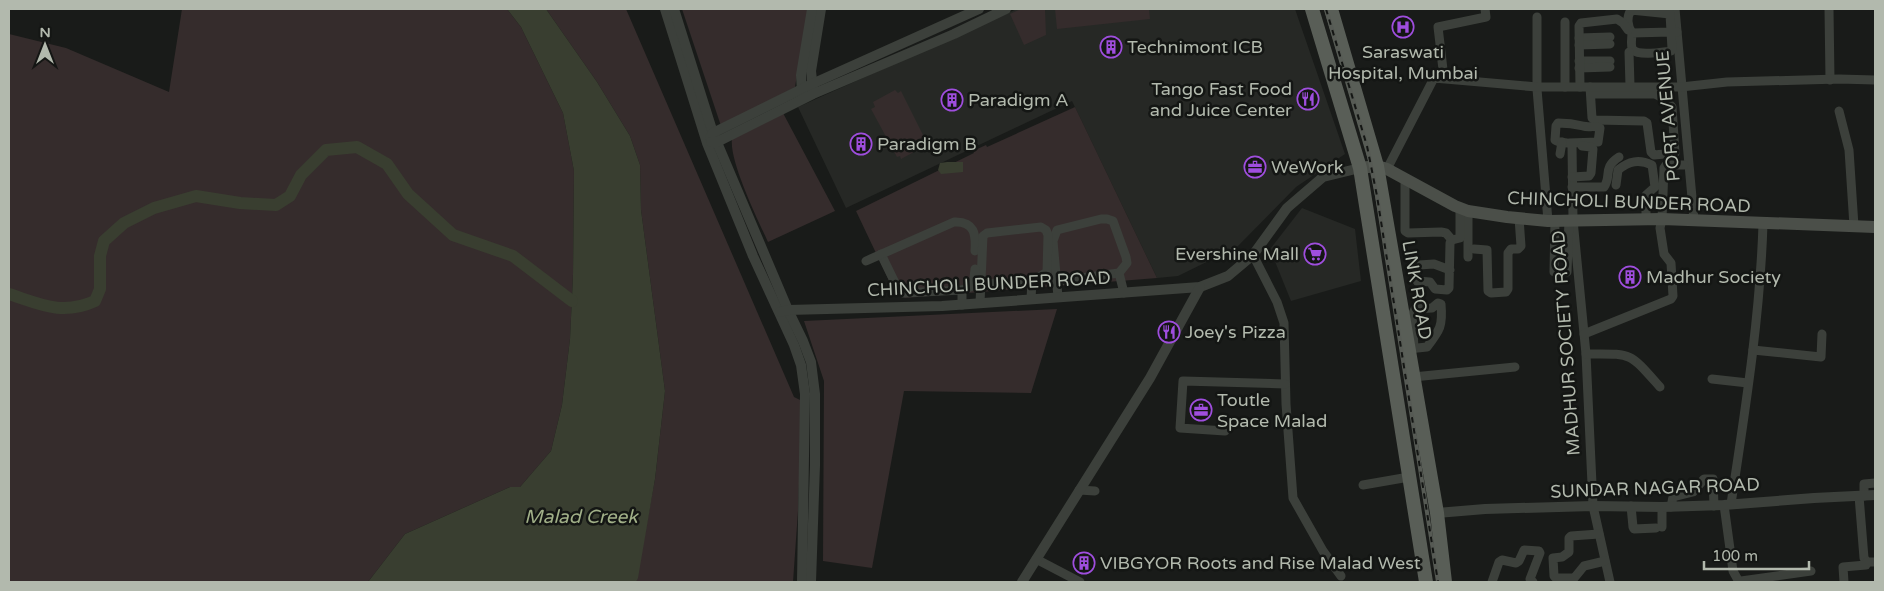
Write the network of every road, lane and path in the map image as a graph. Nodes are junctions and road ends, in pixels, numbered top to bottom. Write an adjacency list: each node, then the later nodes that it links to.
1 (664, 9): 36 (street)
2 (674, 9): 36 (street)
3 (812, 9): 32 (street)
4 (821, 9): 30 (street)
5 (980, 9): 30 (street)
6 (1003, 9): 30 (street)
7 (1312, 9): 43 (main road, LINK ROAD)
8 (1331, 9): 44 (main road, LINK ROAD)
9 (1485, 9): 22 (street)
10 (1675, 9): 14 (street, PORT AVENUE)
11 (1829, 9): 23 (street)
12 (1537, 17): 26 (street)
13 (1565, 22): 27 (street)
14 (1674, 32): 15 (street); 15 (street); 15 (street); 29 (street, PORT AVENUE)
15 (1632, 33)
16 (1610, 41): 17 (street)
17 (1579, 42): 18 (street); 21 (street)
18 (1628, 42)
19 (1629, 52): 25 (street)
20 (1610, 64): 21 (street)
21 (1579, 65): 28 (street)
22 (1444, 78): 26 (street); 44 (street)
23 (1830, 80): 24 (street); 29 (street)
24 (1875, 80)
25 (1630, 86): 29 (street); 31 (street)
26 (1537, 87): 27 (street); 54 (street)
27 (1565, 87): 28 (street)
28 (1580, 87): 31 (street)
29 (1681, 87): 33 (street, PORT AVENUE)
30 (813, 89): 32 (street)
31 (1591, 91): 34 (street); 39 (street)
32 (802, 94): 36 (street)
33 (1683, 106): 34 (street); 38 (street, PORT AVENUE)
34 (1672, 107): 39 (street)
35 (1839, 111): 56 (street)
36 (713, 139): 76 (street)
37 (1567, 143): 37 (street); 40 (street); 46 (street); 46 (street)
38 (1687, 146): 39 (street); 53 (street, PORT AVENUE)
39 (1676, 147)
40 (1560, 154)
41 (1620, 156): 46 (street)
42 (1684, 165): 50 (street)
43 (1360, 168): 44 (main road, CHINCHOLI BUNDER ROAD); 60 (street, CHINCHOLI BUNDER ROAD); 90 (main road, LINK ROAD)
44 (1382, 168): 45 (main road, CHINCHOLI BUNDER ROAD); 77 (main road, LINK ROAD)
45 (1405, 179): 48 (main road, CHINCHOLI BUNDER ROAD); 58 (street)
46 (1572, 182): 51 (street)
47 (1616, 185): 52 (street)
48 (1464, 210): 49 (main road, CHINCHOLI BUNDER ROAD); 49 (street); 58 (street)
49 (1519, 218): 54 (main road, CHINCHOLI BUNDER ROAD)
50 (1662, 219): 52 (main road, CHINCHOLI BUNDER ROAD); 53 (main road, CHINCHOLI BUNDER ROAD); 78 (street)
51 (1571, 220): 52 (main road, CHINCHOLI BUNDER ROAD); 54 (main road, CHINCHOLI BUNDER ROAD); 64 (street); 78 (street, MADHUR SOCIETY ROAD)
52 (1646, 220)
53 (1694, 220): 55 (main road, CHINCHOLI BUNDER ROAD)
54 (1552, 221): 63 (street)
55 (1763, 224): 56 (main road, CHINCHOLI BUNDER ROAD); 81 (street)
56 (1854, 226): 57 (main road, CHINCHOLI BUNDER ROAD)
57 (1875, 227)
58 (1452, 240): 62 (street)
59 (881, 254): 61 (street); 70 (street); 70 (street)
60 (1253, 255): 69 (street, CHINCHOLI BUNDER ROAD); 87 (street)
61 (866, 262)
62 (1450, 270)
63 (1554, 272)
64 (1566, 272)
65 (1119, 273): 66 (street); 66 (street); 71 (street)
66 (1057, 281): 72 (street)
67 (1032, 282): 68 (street); 68 (street); 73 (street)
68 (981, 284): 74 (street)
69 (1200, 288): 71 (street, CHINCHOLI BUNDER ROAD); 95 (street)
70 (962, 290): 75 (street)
71 (1124, 293): 72 (street, CHINCHOLI BUNDER ROAD)
72 (1058, 297): 73 (street, CHINCHOLI BUNDER ROAD)
73 (1031, 299): 74 (street, CHINCHOLI BUNDER ROAD)
74 (980, 303): 75 (street, CHINCHOLI BUNDER ROAD)
75 (962, 305): 76 (street, CHINCHOLI BUNDER ROAD)
76 (784, 311): 111 (street); 112 (street)
77 (1407, 316): 80 (main road, LINK ROAD); 80 (street)
78 (1584, 334): 82 (street, MADHUR SOCIETY ROAD)
79 (1822, 334): 81 (street)
80 (1411, 349): 84 (main road, LINK ROAD)
81 (1753, 350): 86 (street)
82 (1586, 354): 88 (street); 100 (street, MADHUR SOCIETY ROAD)
83 (1515, 367): 84 (street)
84 (1413, 377): 89 (main road, LINK ROAD)
85 (1712, 380): 86 (street)
86 (1748, 383): 99 (street)
87 (1285, 384): 91 (street); 109 (street)
88 (1660, 387)
89 (1420, 419): 90 (main road); 103 (main road, LINK ROAD)
90 (1401, 420): 92 (main road, LINK ROAD)
91 (1225, 431)
92 (1409, 477): 94 (street); 115 (main road, LINK ROAD)
93 (1875, 483): 98 (street)
94 (1363, 485)
95 (1079, 490): 96 (street); 105 (street)
96 (1095, 491)
97 (1875, 495): 98 (street, SUNDAR NAGAR ROAD)
98 (1862, 496): 99 (street, SUNDAR NAGAR ROAD); 107 (street)
99 (1723, 505): 102 (street, SUNDAR NAGAR ROAD); 102 (street); 108 (street)
100 (1593, 506): 101 (street, SUNDAR NAGAR ROAD); 103 (street, SUNDAR NAGAR ROAD); 104 (street, MADHUR SOCIETY ROAD)
101 (1631, 506): 102 (street, SUNDAR NAGAR ROAD); 102 (street)
102 (1666, 507)
103 (1436, 513): 116 (main road, LINK ROAD)
104 (1599, 534): 106 (street, MADHUR SOCIETY ROAD); 110 (street)
105 (1036, 559): 113 (street); 114 (street)
106 (1605, 562): 110 (street); 119 (street, MADHUR SOCIETY ROAD)
107 (1871, 562): 120 (street)
108 (1811, 571)
109 (1341, 576)
110 (1572, 580)
111 (802, 582)
112 (812, 582)
113 (1022, 582)
114 (1080, 582)
115 (1426, 582)
116 (1445, 582)
117 (1492, 582): 118 (street)
118 (1533, 582)
119 (1610, 582)
120 (1844, 582)

